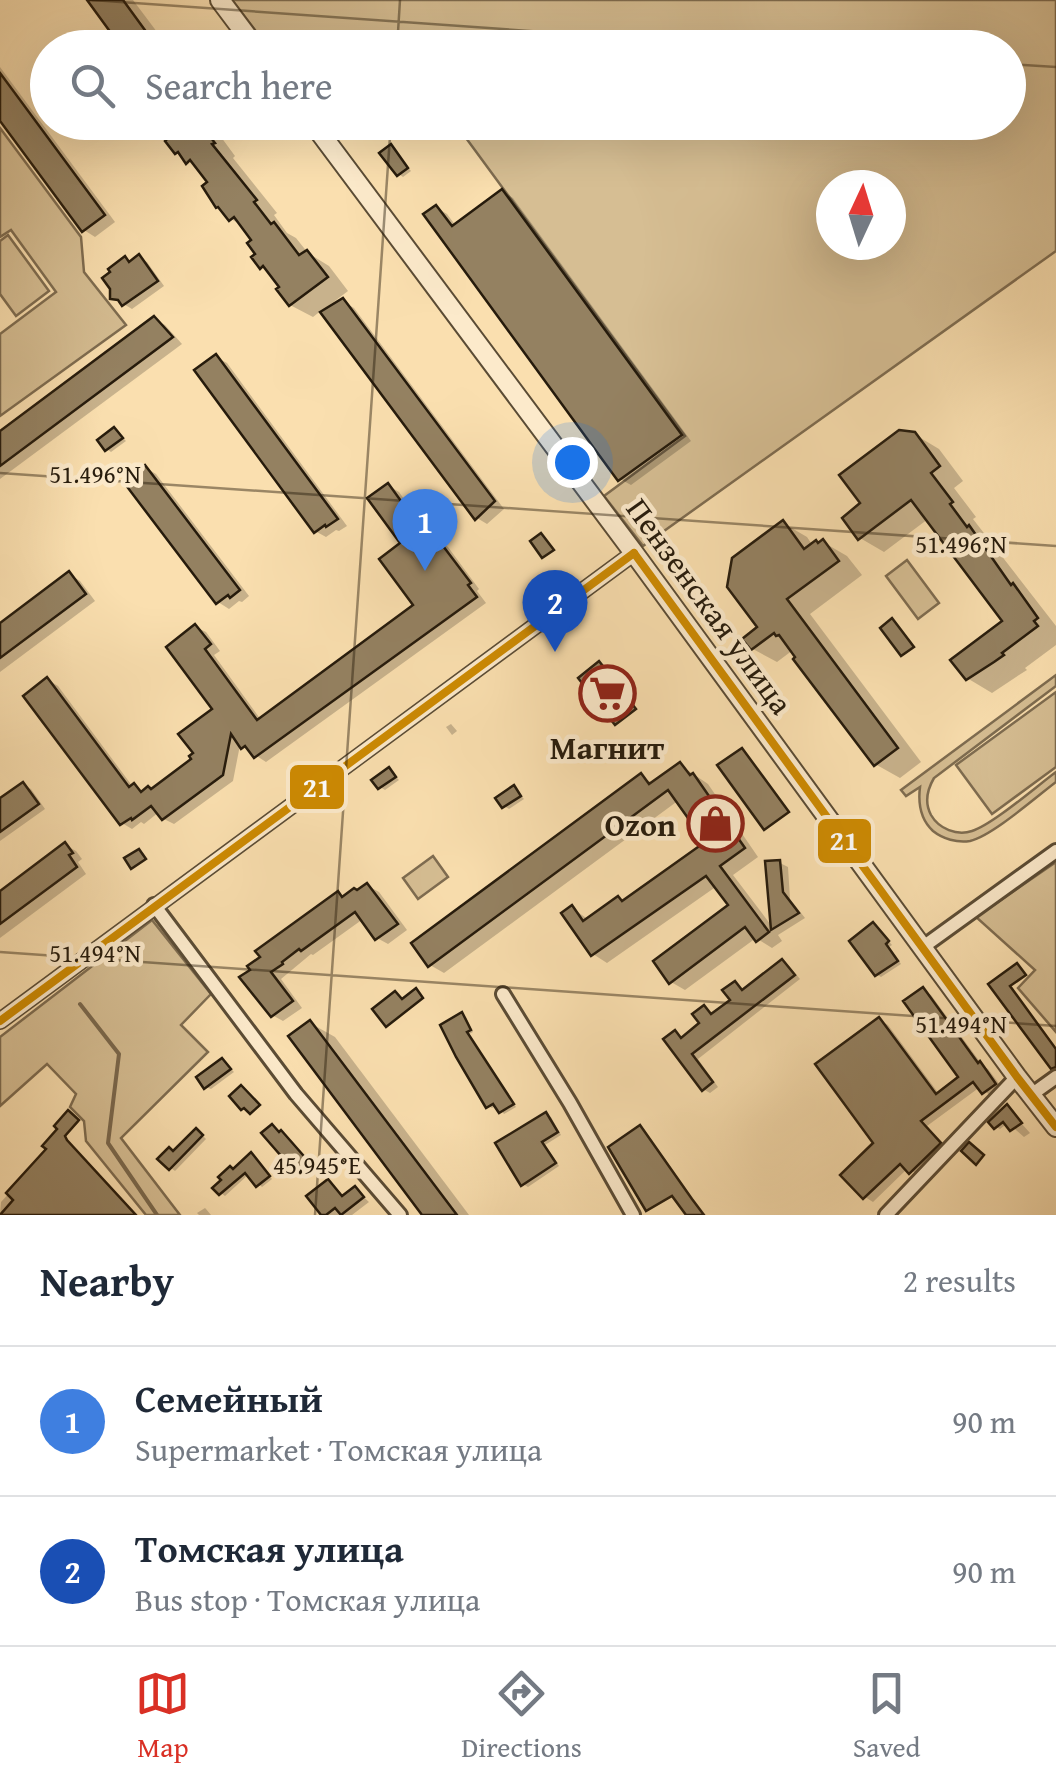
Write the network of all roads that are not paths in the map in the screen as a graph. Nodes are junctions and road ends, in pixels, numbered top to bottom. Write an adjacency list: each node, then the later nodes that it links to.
1 (220, 0): 2 (street)
2 (242, 30)
3 (325, 140): 4 (street, Пензенская улица)
4 (634, 553): 6 (street); 7 (street, Пензенская улица)
5 (1056, 852): 7 (street)
6 (154, 906): 9 (street); 14 (street)
7 (923, 947): 10 (street, Пензенская улица)
8 (504, 994): 15 (street)
9 (0, 1021)
10 (1017, 1077): 12 (street, Пензенская улица); 16 (street)
11 (1056, 1077): 12 (street)
12 (1032, 1096): 13 (street, Пензенская улица)
13 (1056, 1127)
14 (400, 1215)
15 (632, 1215)
16 (886, 1215)

